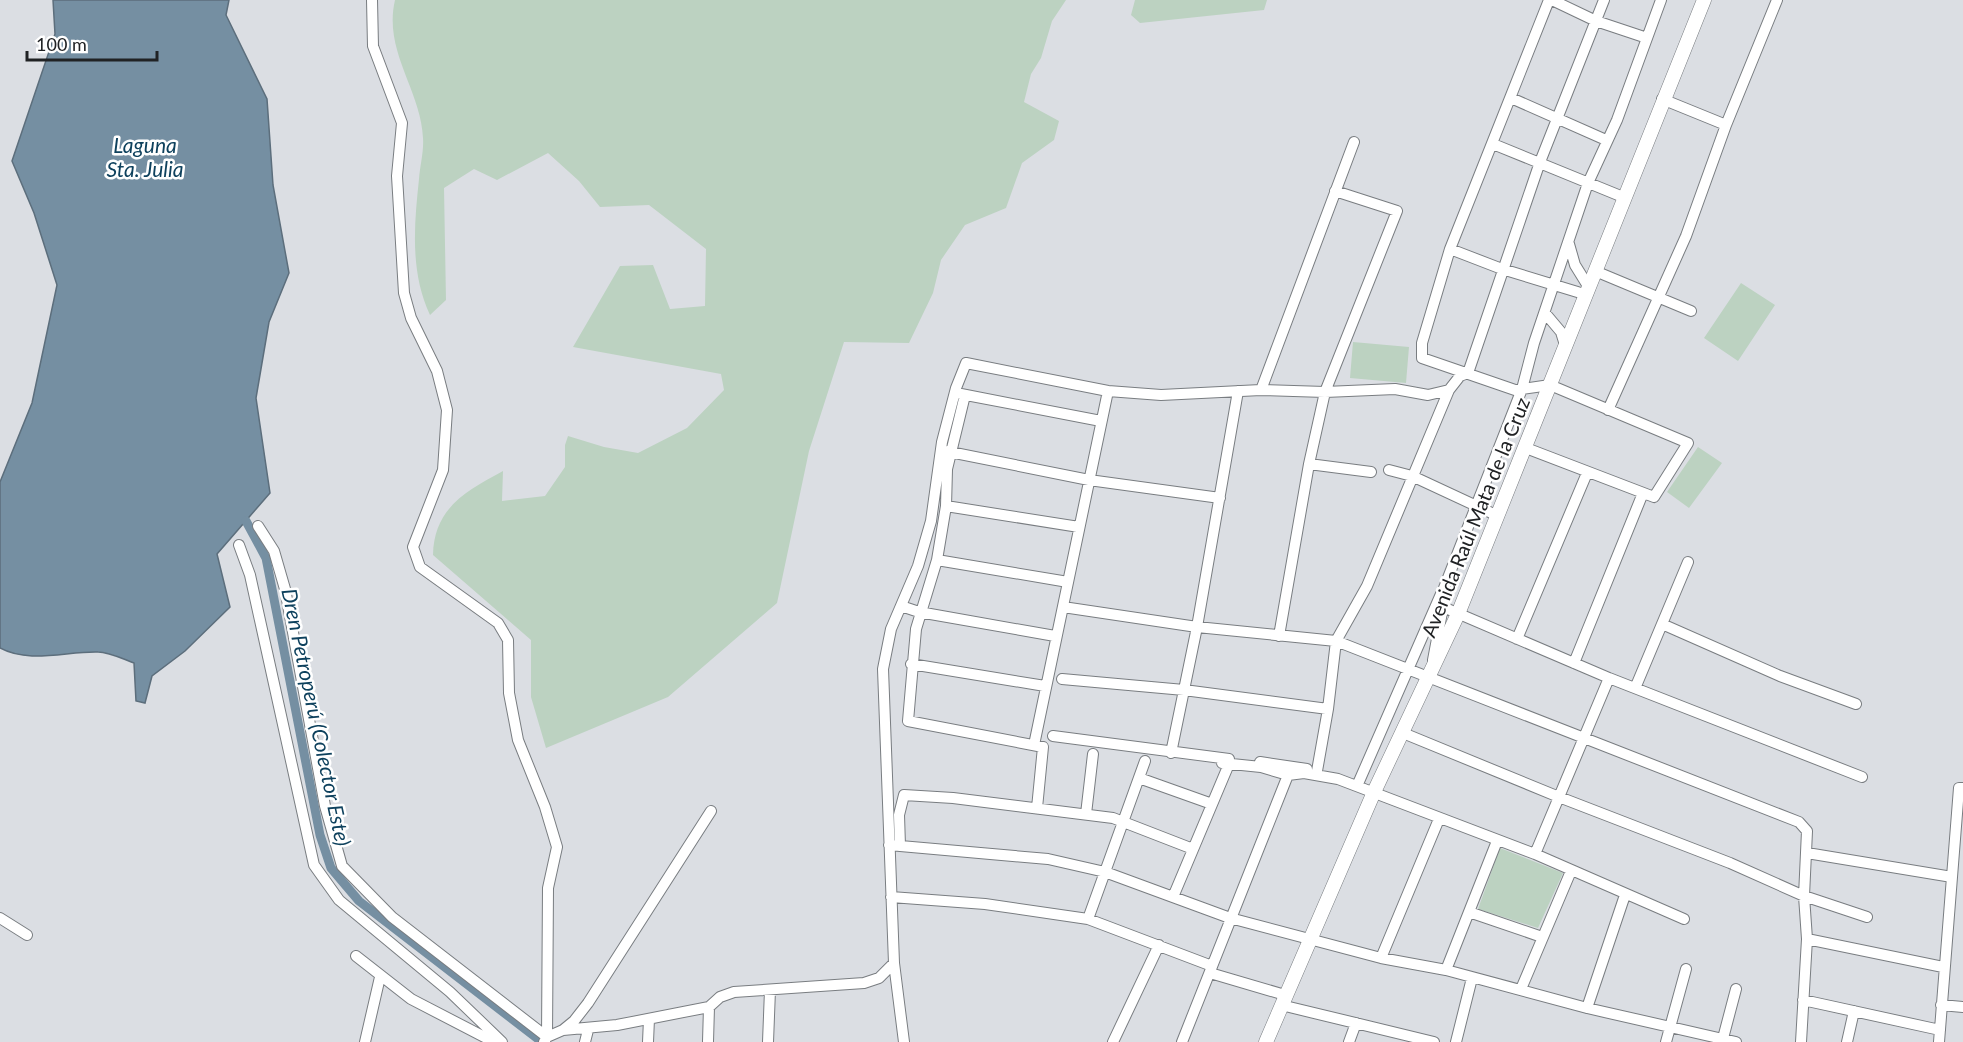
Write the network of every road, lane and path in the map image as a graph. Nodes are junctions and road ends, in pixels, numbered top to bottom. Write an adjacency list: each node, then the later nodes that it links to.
1 (372, 0): 157 (street)
2 (1551, 0): 7 (street); 9 (street)
3 (1604, 0): 7 (street)
4 (1661, 0): 8 (street)
5 (1704, 0): 10 (street, Avenida Raúl Mata de la Cruz)
6 (1777, 0): 12 (street)
7 (1596, 21): 8 (street); 11 (street)
8 (1647, 38): 13 (street)
9 (1511, 98): 11 (street); 15 (street)
10 (1662, 99): 12 (street); 19 (street, Avenida Raúl Mata de la Cruz)
11 (1558, 119): 13 (street); 16 (street)
12 (1726, 125): 26 (street)
13 (1606, 140): 17 (street)
14 (1354, 142): 18 (street)
15 (1493, 144): 16 (street); 21 (street)
16 (1540, 162): 17 (street); 22 (street)
17 (1588, 183): 19 (street); 20 (street)
18 (1335, 191): 33 (street); 37 (street)
19 (1623, 197): 23 (street, Avenida Raúl Mata de la Cruz)
20 (1569, 240): 24 (street); 25 (street)
21 (1450, 249): 22 (street); 30 (street)
22 (1502, 269): 24 (street); 30 (street)
23 (1595, 271): 25 (street, Avenida Raúl Mata de la Cruz); 26 (street)
24 (1555, 285): 25 (street); 28 (street)
25 (1586, 290): 29 (street, Avenida Raúl Mata de la Cruz)
26 (1658, 298): 27 (street); 39 (street)
27 (1691, 311)
28 (1545, 314): 29 (street); 32 (street)
29 (1565, 345): 31 (street, Avenida Raúl Mata de la Cruz)
30 (1468, 373): 32 (street); 34 (street)
31 (1550, 385): 32 (street); 39 (street); 41 (street, Avenida Raúl Mata de la Cruz)
32 (1522, 389): 52 (street)
33 (1261, 390): 36 (street); 37 (street)
34 (1449, 390): 37 (street); 47 (street)
35 (1108, 391): 36 (street); 38 (street); 40 (street)
36 (1238, 391): 50 (street)
37 (1325, 392): 43 (street)
38 (960, 394): 40 (street); 42 (street)
39 (1608, 410): 49 (street)
40 (1101, 421): 48 (street)
41 (1526, 448): 46 (street); 53 (street, Avenida Raúl Mata de la Cruz)
42 (946, 451): 48 (street); 51 (street); 61 (street)
43 (1309, 464): 45 (street); 69 (street)
44 (1389, 470): 47 (street)
45 (1371, 472)
46 (1587, 473): 49 (street); 70 (street)
47 (1412, 476): 52 (street); 71 (street)
48 (1089, 480): 50 (street); 55 (street)
49 (1643, 493): 72 (street)
50 (1220, 498): 67 (street)
51 (946, 506): 55 (street); 57 (street)
52 (1478, 506): 53 (street); 60 (street)
53 (1498, 516): 65 (street, Avenida Raúl Mata de la Cruz)
54 (258, 526): 157 (street)
55 (1079, 527): 59 (street)
56 (239, 545): 161 (street)
57 (938, 560): 59 (street); 64 (street)
58 (1688, 562): 66 (street)
59 (1068, 582): 62 (street)
60 (1444, 588): 63 (street); 74 (street)
61 (901, 606): 64 (street); 107 (street)
62 (1063, 607): 67 (street); 68 (street)
63 (1443, 607): 65 (street); 75 (street)
64 (919, 612): 68 (street); 73 (street)
65 (1458, 614): 70 (street); 75 (street, Avenida Raúl Mata de la Cruz)
66 (1662, 624): 79 (street); 81 (street)
67 (1197, 627): 69 (street); 80 (street)
68 (1055, 636): 78 (street)
69 (1279, 636): 71 (street)
70 (1517, 639): 72 (street)
71 (1336, 641): 74 (street); 82 (street)
72 (1574, 663): 76 (street)
73 (911, 664): 78 (street); 86 (street)
74 (1408, 669): 75 (street); 95 (street)
75 (1429, 678): 83 (street, Avenida Raúl Mata de la Cruz); 85 (street)
76 (1609, 678): 79 (street); 85 (street)
77 (1062, 679): 80 (street)
78 (1045, 686): 86 (street)
79 (1636, 686): 92 (street)
80 (1184, 690): 82 (street); 87 (street)
81 (1856, 704)
82 (1328, 709): 90 (street)
83 (1403, 733): 97 (street, Avenida Raúl Mata de la Cruz); 98 (street)
84 (1053, 736): 87 (street)
85 (1582, 736): 98 (street); 109 (street)
86 (1034, 745): 100 (street)
87 (1171, 753): 90 (street)
88 (1093, 754): 102 (street)
89 (1145, 761): 93 (street)
90 (1317, 771): 94 (street)
91 (1288, 775): 94 (street); 99 (street); 121 (street)
92 (1862, 777)
93 (1139, 778): 99 (street); 104 (street)
94 (1338, 779): 95 (street)
95 (1357, 786): 97 (street)
96 (1963, 788): 105 (street)
97 (1374, 792): 103 (street); 127 (street, Avenida Raúl Mata de la Cruz)
98 (1559, 798): 110 (street); 115 (street)
99 (1212, 804): 108 (street)
100 (1037, 808): 102 (street); 107 (street)
101 (711, 811): 145 (street)
102 (1086, 814): 104 (street)
103 (1439, 819): 106 (street); 130 (street)
104 (1124, 821): 108 (street); 112 (street)
105 (1959, 838): 113 (street)
106 (1497, 841): 110 (street); 118 (street)
107 (894, 845): 112 (street); 116 (street)
108 (1193, 849): 117 (street)
109 (1807, 853): 113 (street); 115 (street)
110 (1535, 854): 111 (street)
111 (1571, 871): 114 (street); 125 (street)
112 (1105, 872): 117 (street); 122 (street)
113 (1952, 877): 132 (street)
114 (1625, 895): 123 (street); 149 (street)
115 (1804, 896): 119 (street); 126 (street)
116 (891, 897): 122 (street); 131 (street)
117 (1173, 897): 121 (street)
118 (1469, 912): 125 (street); 135 (street)
119 (1867, 917)
120 (0, 918): 124 (street)
121 (1230, 918): 127 (street); 134 (street)
122 (1088, 919): 128 (street)
123 (1684, 919)
124 (27, 935)
125 (1542, 937): 140 (street)
126 (1807, 939): 132 (street); 144 (street)
127 (1309, 940): 130 (street); 143 (street, Avenida Raúl Mata de la Cruz)
128 (1159, 945): 134 (street); 167 (street)
129 (356, 956): 136 (street)
130 (1381, 958): 135 (street)
131 (894, 963): 138 (street); 139 (street)
132 (1943, 967): 146 (street)
133 (1686, 969): 153 (street)
134 (1211, 970): 143 (street); 168 (street)
135 (1446, 970): 137 (street)
136 (380, 977): 159 (street); 160 (street)
137 (1472, 978): 140 (street); 172 (street)
138 (864, 983): 139 (street); 142 (street)
139 (896, 983): 166 (street)
140 (1521, 989): 149 (street)
141 (1736, 989): 158 (street)
142 (770, 990): 147 (street); 165 (street)
143 (1283, 1000): 152 (street); 169 (street, Avenida Raúl Mata de la Cruz)
144 (1803, 1000): 150 (street); 175 (street)
145 (588, 1003): 154 (street); 155 (street)
146 (1941, 1005): 148 (street); 156 (street)
147 (709, 1007): 151 (street); 164 (street)
148 (1963, 1007)
149 (1587, 1008): 153 (street)
150 (1854, 1011): 156 (street); 176 (street)
151 (649, 1019): 154 (street); 163 (street)
152 (1356, 1023): 170 (street); 171 (street)
153 (1670, 1027): 158 (street); 173 (street)
154 (590, 1029): 155 (street); 162 (street)
155 (563, 1030): 157 (street)
156 (1940, 1030): 177 (street)
157 (545, 1040)
158 (1723, 1041): 174 (street)
159 (365, 1042)
160 (494, 1042)
161 (502, 1042)
162 (585, 1042)
163 (648, 1042)
164 (708, 1042)
165 (768, 1042)
166 (904, 1042)
167 (1113, 1042)
168 (1182, 1042)
169 (1266, 1042)
170 (1349, 1042)
171 (1434, 1042)
172 (1456, 1042)
173 (1666, 1042)
174 (1736, 1042)
175 (1801, 1042)
176 (1847, 1042)
177 (1939, 1042)

